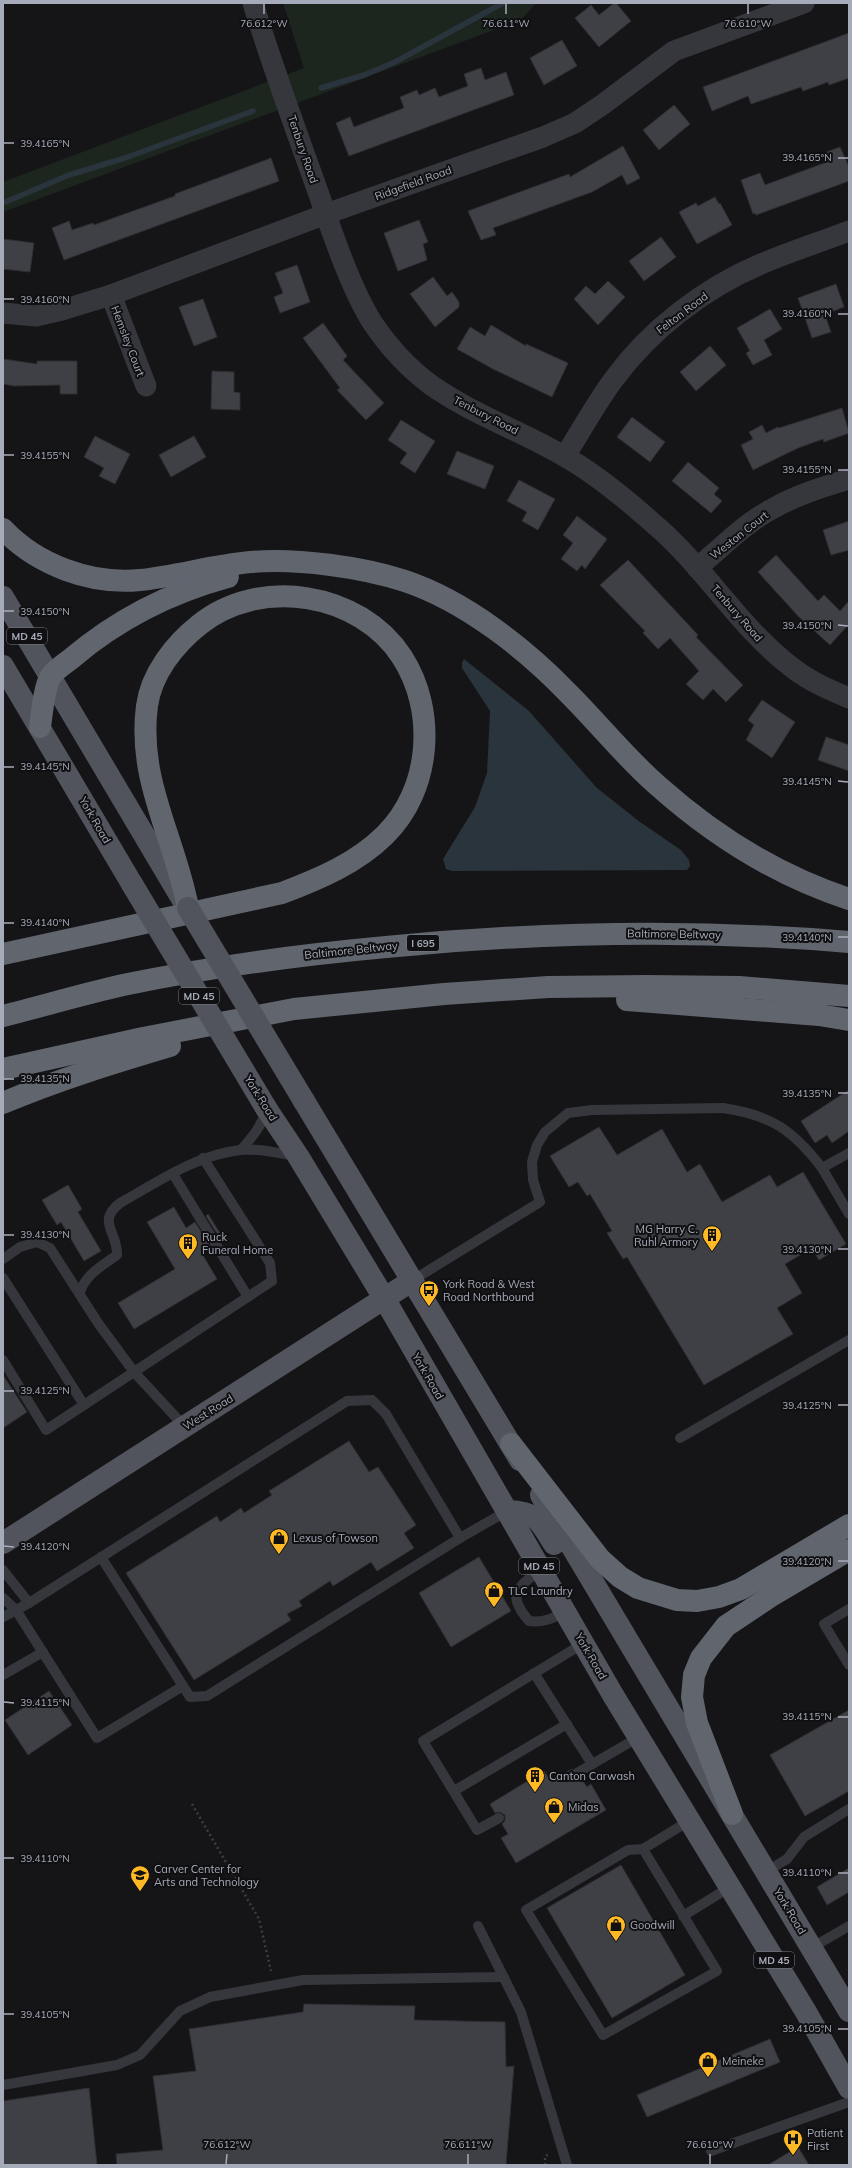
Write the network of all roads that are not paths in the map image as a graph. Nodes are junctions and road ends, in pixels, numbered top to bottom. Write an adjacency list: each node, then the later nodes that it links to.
1 (253, 3): 3 (street, Tenbury Road)
2 (804, 3): 3 (street, Ridgefield Road)
3 (326, 214): 5 (street, Ridgefield Road); 8 (street, Tenbury Road)
4 (849, 231): 8 (street, Felton Road)
5 (111, 295): 6 (street, Ridgefield Road); 7 (street, Hemsley Court)
6 (3, 313)
7 (146, 386)
8 (565, 456): 12 (street, Tenbury Road)
9 (849, 479): 12 (street, Weston Court)
10 (3, 529): 11 (highway)
11 (318, 563): 15 (highway); 19 (highway)
12 (697, 568): 16 (street, Tenbury Road)
13 (3, 597): 15 (main road, MD 45)
14 (3, 666): 17 (main road, York Road / MD 45)
15 (51, 676): 17 (highway); 18 (main road, MD 45)
16 (849, 698)
17 (40, 727): 30 (main road, York Road / MD 45, bridge)
18 (176, 878): 20 (highway); 22 (highway)
19 (849, 899)
20 (188, 908): 40 (main road, York Road / MD 45, bridge)
21 (849, 942): 26 (highway, Baltimore Beltway / I 695)
22 (3, 954)
23 (444, 994): 24 (highway); 25 (highway); 27 (highway)
24 (849, 996)
25 (294, 1009): 28 (highway); 29 (highway)
26 (3, 1016)
27 (849, 1020)
28 (3, 1068)
29 (3, 1104)
30 (266, 1108): 31 (lane); 33 (main road, York Road / MD 45)
31 (241, 1150): 33 (lane); 34 (lane)
32 (849, 1153): 35 (lane)
33 (298, 1156): 43 (main road, York Road / MD 45)
34 (203, 1158): 36 (lane); 42 (lane)
35 (822, 1168): 37 (lane); 40 (lane)
36 (173, 1174): 41 (lane); 42 (lane)
37 (849, 1214)
38 (3, 1259): 41 (lane)
39 (3, 1278): 47 (lane)
40 (413, 1280): 43 (main road, West Road); 50 (main road, York Road / MD 45)
41 (80, 1292): 46 (lane)
42 (248, 1297): 46 (lane)
43 (384, 1298): 48 (main road, West Road); 51 (main road, York Road / MD 45)
44 (849, 1340): 49 (lane)
45 (3, 1360): 47 (lane)
46 (134, 1372): 47 (lane); 48 (lane)
47 (84, 1405)
48 (184, 1426): 54 (main road, West Road)
49 (680, 1438)
50 (511, 1444): 52 (highway); 65 (main road, York Road / MD 45)
51 (507, 1511): 53 (lane); 58 (main road, York Road / MD 45); 65 (main road)
52 (849, 1525)
53 (460, 1538): 56 (lane); 71 (lane)
54 (3, 1543)
55 (849, 1550): 78 (highway)
56 (101, 1557): 60 (lane); 71 (lane)
57 (3, 1570): 60 (lane)
58 (541, 1570): 63 (main road, York Road / MD 45); 63 (lane)
59 (3, 1598): 62 (lane)
60 (29, 1603): 62 (lane)
61 (849, 1609): 68 (lane)
62 (16, 1610): 64 (lane); 67 (lane)
63 (566, 1612): 66 (main road, York Road / MD 45)
64 (3, 1617)
65 (623, 1632): 78 (main road, York Road / MD 45)
66 (584, 1643): 69 (lane); 73 (main road, York Road / MD 45)
67 (43, 1652): 70 (lane); 71 (lane)
68 (849, 1665)
69 (534, 1673): 72 (lane); 76 (lane)
70 (3, 1675)
71 (183, 1686)
72 (567, 1724): 74 (lane); 76 (lane)
73 (639, 1736): 74 (lane); 80 (main road, York Road / MD 45)
74 (592, 1764): 75 (lane)
75 (578, 1773)
76 (454, 1791): 79 (lane)
77 (849, 1810): 82 (lane)
78 (732, 1814): 82 (main road, York Road / MD 45)
79 (498, 1818)
80 (689, 1821): 81 (lane); 83 (main road, York Road / MD 45)
81 (643, 1849): 84 (lane); 84 (lane)
82 (766, 1872): 87 (main road, York Road / MD 45)
83 (730, 1887): 84 (lane); 91 (main road, York Road / MD 45)
84 (683, 1916)
85 (478, 1926): 88 (lane)
86 (849, 1926): 87 (lane)
87 (811, 1948): 89 (main road, York Road / MD 45)
88 (504, 1977): 90 (lane); 94 (lane)
89 (847, 2004)
90 (3, 2085)
91 (849, 2088)
92 (849, 2102): 93 (lane)
93 (711, 2151)
94 (567, 2165)

